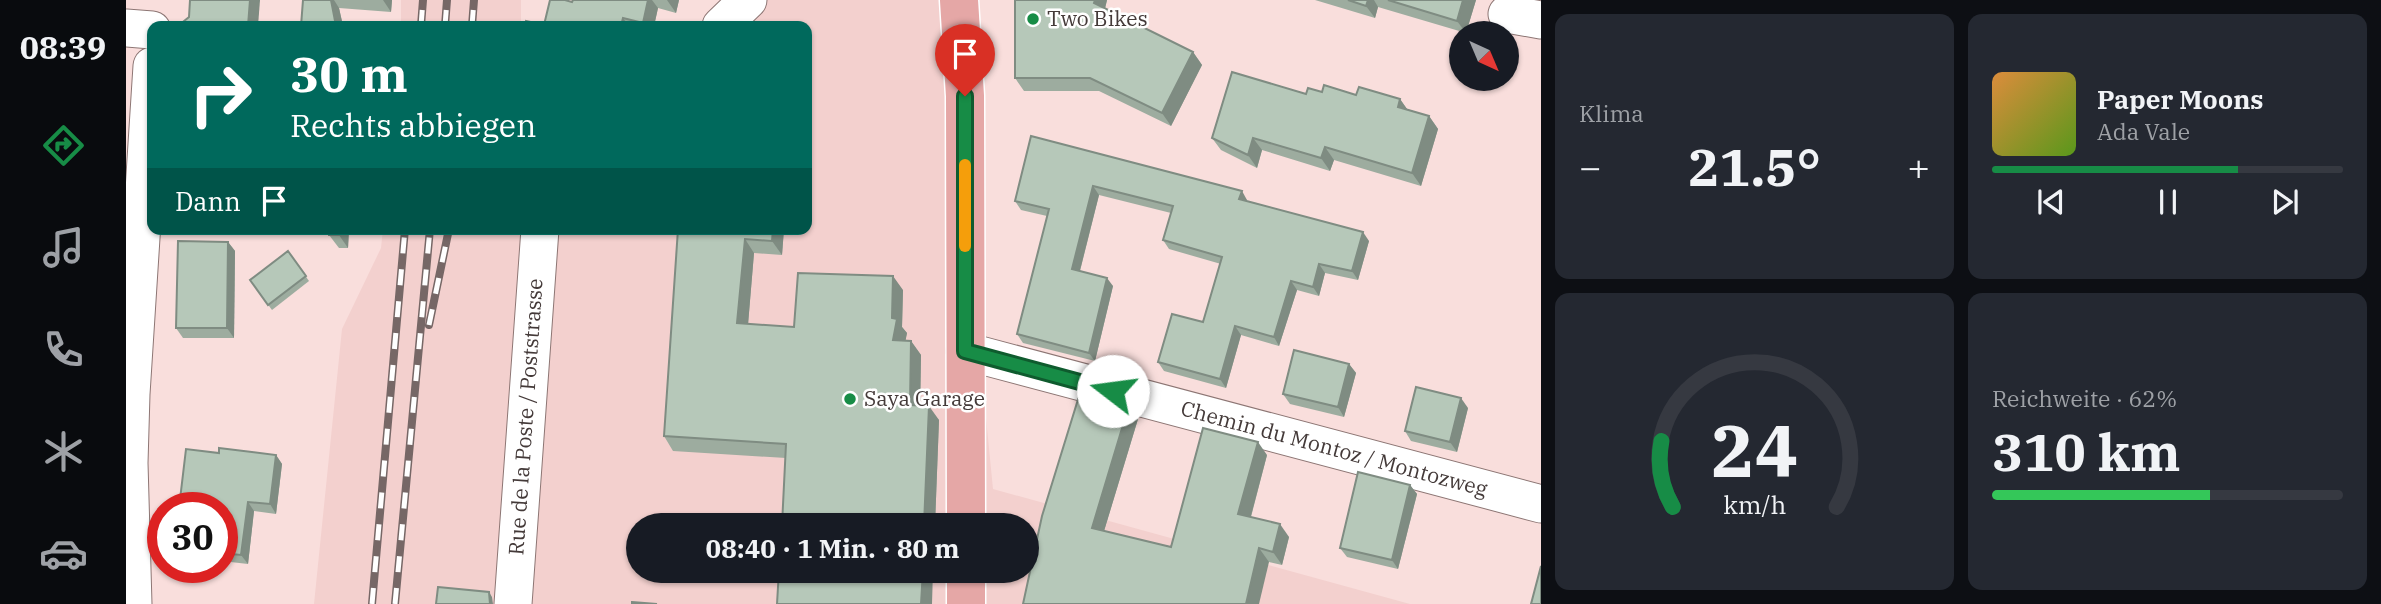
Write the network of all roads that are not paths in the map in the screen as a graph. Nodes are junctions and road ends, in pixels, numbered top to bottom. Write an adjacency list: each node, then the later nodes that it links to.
1 (157, 0): 4 (street)
2 (748, 0): 5 (street)
3 (959, 0): 10 (main road)
4 (155, 21)
5 (726, 21)
6 (126, 28): 7 (street)
7 (147, 28)
8 (147, 141): 11 (street)
9 (540, 235): 17 (street, Rue de la Poste / Poststrasse)
10 (965, 351): 12 (street, Chemin du Montoz / Montozweg); 13 (main road)
11 (128, 464): 14 (street)
12 (1541, 504)
13 (966, 513)
14 (129, 555): 16 (street)
15 (966, 583): 18 (main road)
16 (133, 604)
17 (513, 604)
18 (966, 604)

